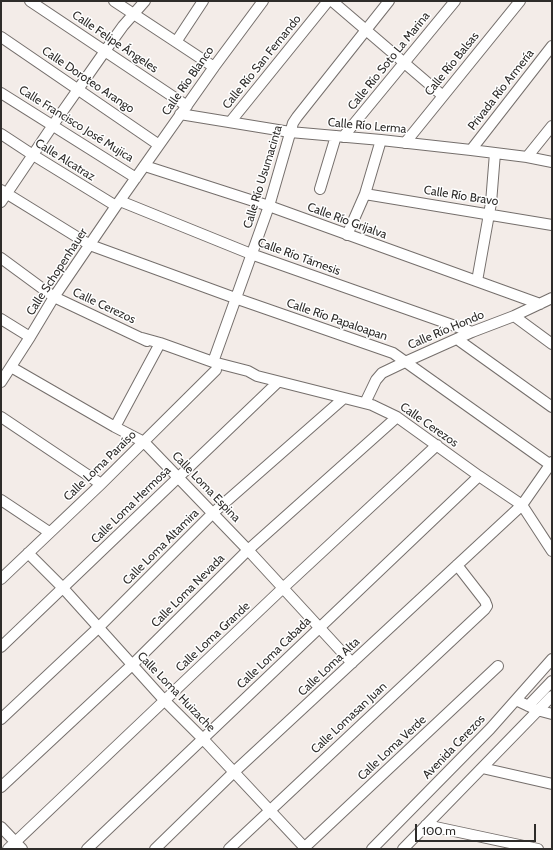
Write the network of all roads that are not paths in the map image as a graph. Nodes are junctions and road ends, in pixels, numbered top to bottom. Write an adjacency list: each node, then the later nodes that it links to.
1 (30, 1): 16 (street, Calle Felipe Ángeles)
2 (114, 1): 11 (street)
3 (145, 1): 11 (street)
4 (203, 1): 14 (street)
5 (263, 1): 18 (street, Calle Río Blanco)
6 (328, 1): 23 (street, Calle Río San Fernando)
7 (332, 1): 12 (street)
8 (389, 1): 12 (street, Calle Río Usumacinta)
9 (455, 1): 17 (street, Calle Río Soto La Marina)
10 (520, 1): 21 (street, Calle Río Balsas)
11 (134, 14): 14 (street); 16 (street)
12 (366, 30): 17 (street); 26 (street, Calle Río Usumacinta)
13 (1, 37): 19 (street, Calle Doroteo Arango)
14 (176, 42): 18 (street)
15 (552, 46): 32 (street, Privada Río Armería)
16 (105, 51): 19 (street); 22 (street, Calle Felipe Ángeles)
17 (404, 62): 21 (street); 28 (street, Calle Río Soto La Marina)
18 (214, 66): 22 (street, Calle Río Blanco)
19 (79, 89): 24 (street); 31 (street, Calle Doroteo Arango)
20 (1, 93): 24 (street, Calle Francisco José Mujica)
21 (443, 96): 30 (street, Calle Río Balsas)
22 (183, 110): 23 (street, Calle Río Lerma); 31 (street, Calle Río Blanco)
23 (230, 121): 26 (street, Calle Río Lerma)
24 (53, 125): 34 (street); 38 (street, Calle Francisco José Mujica)
25 (552, 126): 35 (street)
26 (290, 132): 28 (street, Calle Río Lerma); 43 (street, Calle Río Usumacinta)
27 (1, 134): 34 (street, Calle Alcatraz)
28 (339, 137): 29 (street, Calle Río Lerma); 39 (street)
29 (381, 140): 30 (street, Calle Río Lerma); 40 (street)
30 (405, 143): 32 (street, Calle Río Lerma)
31 (160, 145): 37 (street, Calle Río Blanco)
32 (472, 150): 33 (street, Calle Río Lerma)
33 (495, 153): 35 (street, Calle Río Lerma); 44 (street)
34 (33, 155): 41 (street); 42 (street, Calle Alcatraz)
35 (527, 157): 36 (street, Calle Río Lerma)
36 (552, 162)
37 (145, 166): 38 (street, Calle Río Blanco); 43 (street, Calle Río Grijalva)
38 (136, 178): 42 (street, Calle Schopenhauer)
39 (320, 189)
40 (365, 194): 44 (street, Calle Río Bravo); 46 (street)
41 (3, 195): 47 (street, Calle Río Papaloapan)
42 (118, 204): 47 (street, Calle Schopenhauer); 48 (street, Calle Río Támesis)
43 (269, 206): 46 (street, Calle Río Grijalva); 48 (street, Calle Río Usumacinta)
44 (490, 214): 45 (street, Calle Río Bravo); 50 (street)
45 (552, 224)
46 (347, 234): 50 (street, Calle Río Grijalva)
47 (90, 245): 51 (street, Calle Schopenhauer); 52 (street, Calle Río Papaloapan)
48 (251, 254): 52 (street, Calle Río Usumacinta); 57 (street, Calle Río Támesis)
49 (1, 258): 51 (street, Calle Cerezos)
50 (477, 281): 54 (street, Calle Río Grijalva)
51 (54, 297): 58 (street, Calle Schopenhauer); 59 (street, Calle Cerezos)
52 (235, 298): 63 (street, Calle Río Papaloapan); 64 (street, Calle Río Usumacinta)
53 (552, 298): 54 (street, Calle Río Hondo)
54 (540, 304): 55 (street, Calle Río Hondo)
55 (514, 316): 57 (street, Calle Río Hondo); 61 (street)
56 (1, 319): 58 (street)
57 (472, 332): 60 (street, Calle Río Hondo)
58 (30, 337): 65 (street, Calle Schopenhauer)
59 (142, 338): 62 (street, Calle Cerezos); 64 (street, Calle Cerezos)
60 (457, 339): 63 (street, Calle Río Hondo); 70 (street)
61 (552, 344)
62 (158, 348): 64 (street, Calle Cerezos); 73 (street)
63 (405, 362): 69 (street, Calle Río Hondo); 76 (street, Calle Río Papaloapan)
64 (215, 366): 67 (street, Calle Cerezos); 74 (street, Calle Loma Paraíso)
65 (11, 367): 66 (street, Calle Schopenhauer); 73 (street, Calle Loma Espina)
66 (1, 381)
67 (278, 382): 68 (street, Calle Cerezos); 78 (street, Calle Loma Hermosa)
68 (344, 398): 69 (street, Calle Cerezos); 82 (street, Calle Loma Altamira)
69 (365, 403): 72 (street, Calle Cerezos)
70 (552, 407)
71 (1, 417): 79 (street)
72 (397, 417): 75 (street, Calle Cerezos); 84 (street, Calle Loma Nevada)
73 (115, 428): 74 (street, Calle Loma Espina)
74 (144, 442): 78 (street, Calle Loma Espina); 79 (street, Calle Loma Paraíso)
75 (437, 446): 77 (street, Calle Cerezos); 90 (street, Calle Loma Grande)
76 (551, 464): 81 (street, Calle Loma Alta)
77 (479, 476): 81 (street, Calle Cerezos); 91 (street, Calle Loma Cabada)
78 (179, 478): 82 (street, Calle Loma Espina); 89 (street, Calle Loma Hermosa)
79 (101, 484): 83 (street, Calle Loma Paraíso)
80 (1, 500): 83 (street)
81 (522, 505): 85 (street, Calle Cerezos); 87 (street, Calle Loma Alta)
82 (213, 513): 84 (street, Calle Loma Espina); 92 (street, Calle Loma Altamira)
83 (49, 532): 86 (street, Calle Loma Paraíso)
84 (248, 550): 90 (street, Calle Loma Espina); 96 (street, Calle Loma Nevada)
85 (552, 551)
86 (28, 553): 88 (street, Calle Loma Paraíso); 89 (street, Calle Loma Huizache)
87 (457, 565): 95 (street, Calle Loma Alta); 110 (street, Calle Lomasan Juan)
88 (1, 579)
89 (63, 588): 92 (street, Calle Loma Huizache); 93 (street, Calle Loma Hermosa)
90 (283, 588): 91 (street, Calle Loma Espina); 100 (street, Calle Loma Grande)
91 (320, 627): 95 (street, Calle Loma Espina); 105 (street, Calle Loma Cabada)
92 (98, 628): 96 (street, Calle Loma Huizache); 104 (street, Calle Loma Altamira)
93 (1, 647)
94 (552, 660): 101 (street, Avenida Cerezos)
95 (352, 663): 107 (street, Calle Loma Alta)
96 (132, 665): 100 (street, Calle Loma Huizache); 109 (street, Calle Loma Nevada)
97 (498, 666): 114 (street, Calle Loma Verde)
98 (552, 681): 102 (street)
99 (552, 696): 102 (street)
100 (164, 700): 105 (street, Calle Loma Huizache); 113 (street, Calle Loma Grande)
101 (516, 700): 102 (street); 118 (street, Avenida Cerezos)
102 (532, 708): 103 (street); 106 (street)
103 (552, 714)
104 (1, 719)
105 (203, 738): 107 (street, Calle Loma Huizache); 115 (street, Calle Loma Cabada)
106 (482, 768): 108 (street); 111 (street)
107 (234, 772): 110 (street, Calle Loma Huizache); 116 (street, Calle Loma Alta)
108 (552, 784)
109 (1, 787)
110 (269, 810): 114 (street, Calle Loma Huizache); 117 (street, Calle Lomasan Juan)
111 (426, 825): 119 (street); 120 (street)
112 (1, 827): 113 (street)
113 (15, 847)
114 (304, 848)
115 (87, 849)
116 (155, 849)
117 (229, 849)
118 (372, 849)
119 (403, 849)
120 (538, 849)

